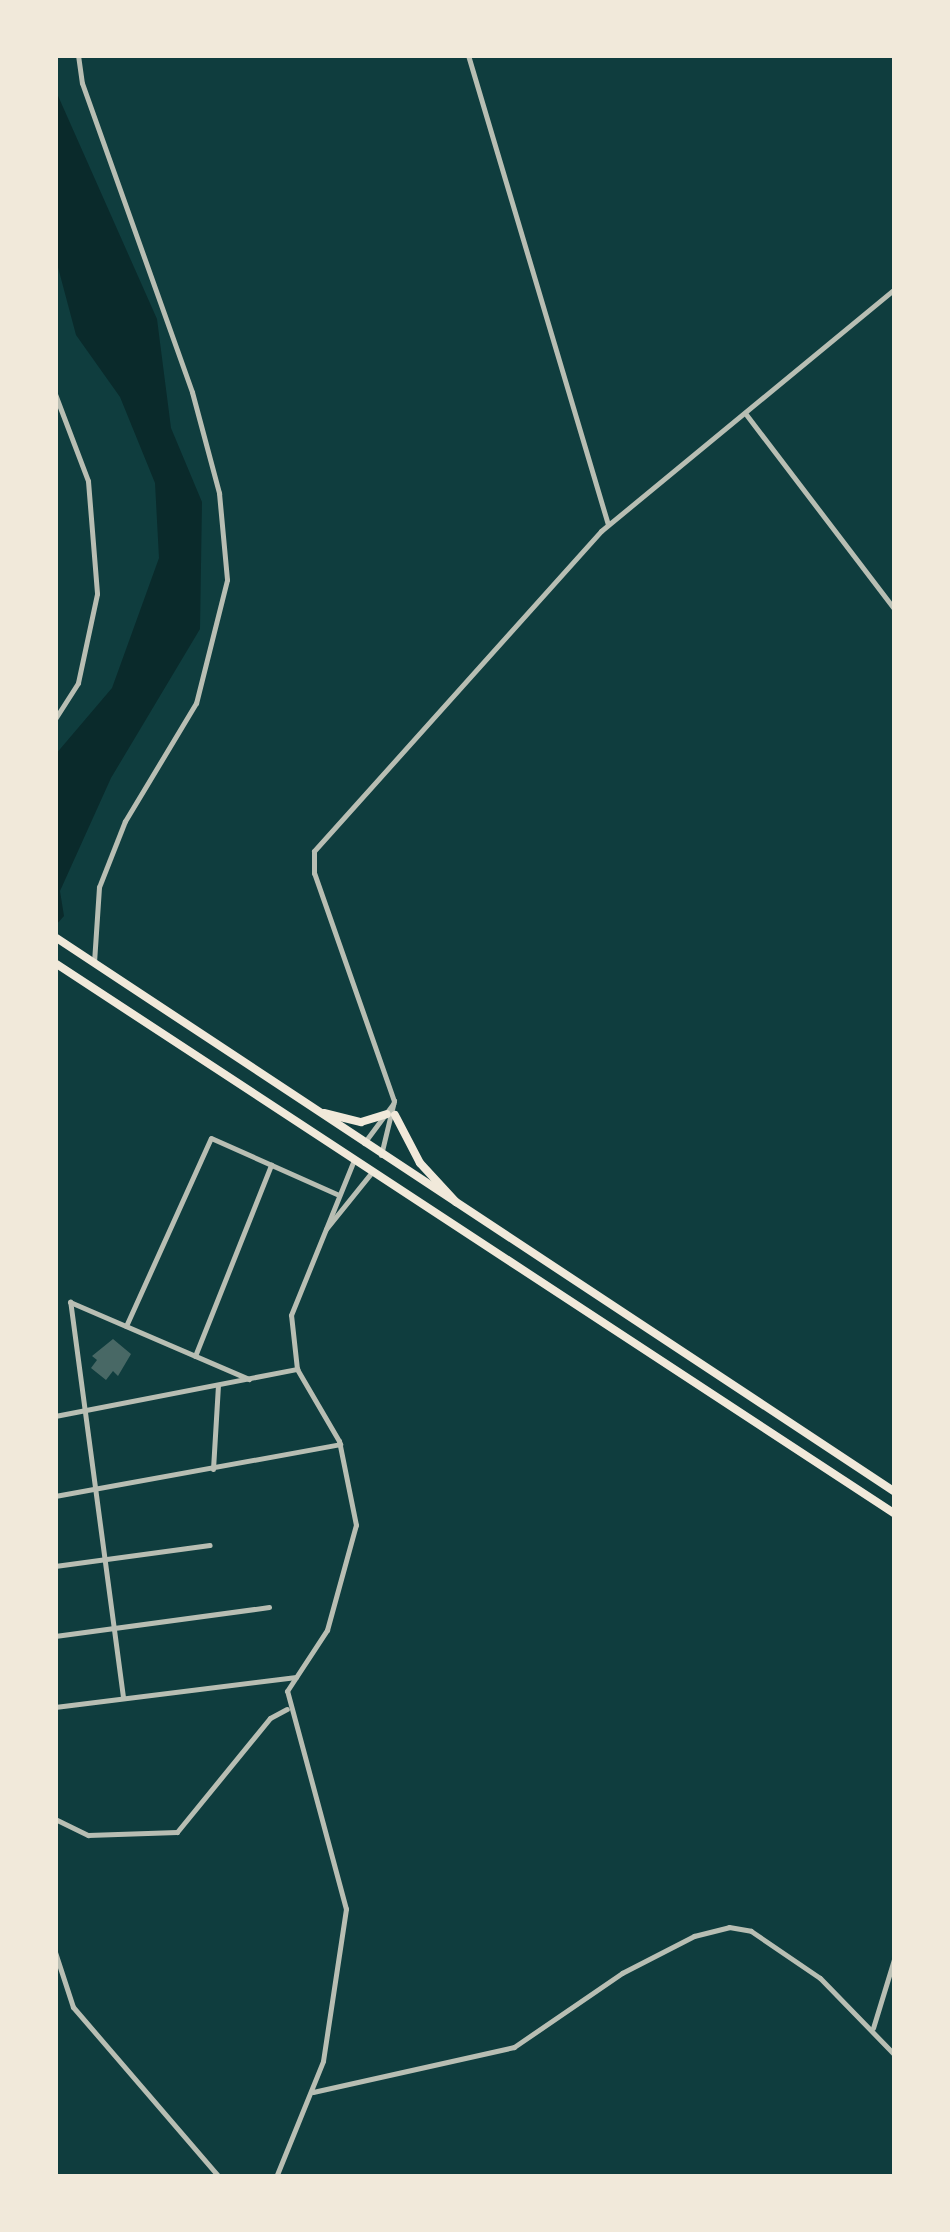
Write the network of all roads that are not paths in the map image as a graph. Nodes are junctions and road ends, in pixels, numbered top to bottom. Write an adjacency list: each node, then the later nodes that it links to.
1 (78, 55): 10 (street)
2 (468, 55): 6 (street)
3 (895, 289): 5 (street)
4 (55, 394): 8 (street)
5 (745, 413): 6 (street); 7 (street)
6 (608, 525): 13 (street)
7 (895, 610)
8 (55, 720)
9 (55, 937): 10 (highway)
10 (94, 962): 12 (highway)
11 (55, 963): 16 (highway)
12 (316, 1112): 13 (highway); 14 (highway)
13 (391, 1115): 14 (street); 15 (street); 20 (highway)
14 (364, 1144): 15 (highway); 16 (highway)
15 (381, 1155): 18 (highway); 20 (highway)
16 (354, 1160): 18 (highway); 19 (street)
17 (271, 1164): 19 (street); 22 (street); 23 (street)
18 (372, 1172): 21 (street); 34 (highway)
19 (339, 1196): 21 (street)
20 (466, 1212): 32 (highway)
21 (322, 1236): 24 (street)
22 (126, 1326): 23 (street); 27 (street)
23 (195, 1356): 25 (street)
24 (297, 1368): 25 (street); 29 (street)
25 (249, 1379): 26 (street)
26 (218, 1385): 27 (street); 30 (street)
27 (83, 1411): 28 (street); 31 (street)
28 (55, 1416)
29 (340, 1444): 30 (street); 41 (street)
30 (214, 1470): 31 (street)
31 (92, 1492): 33 (street); 36 (street)
32 (895, 1492)
33 (55, 1496)
34 (895, 1514)
35 (210, 1544): 36 (street)
36 (102, 1559): 37 (street); 39 (street)
37 (55, 1566)
38 (269, 1607): 39 (street)
39 (112, 1628): 40 (street); 42 (street)
40 (55, 1636)
41 (296, 1677): 42 (street); 44 (street)
42 (123, 1697): 43 (street)
43 (55, 1707)
44 (288, 1709): 45 (street); 50 (street)
45 (55, 1819)
46 (55, 1952): 51 (street)
47 (895, 1956): 48 (street)
48 (873, 2028): 49 (street); 50 (street)
49 (895, 2056)
50 (313, 2092): 52 (street)
51 (219, 2177)
52 (276, 2177)

